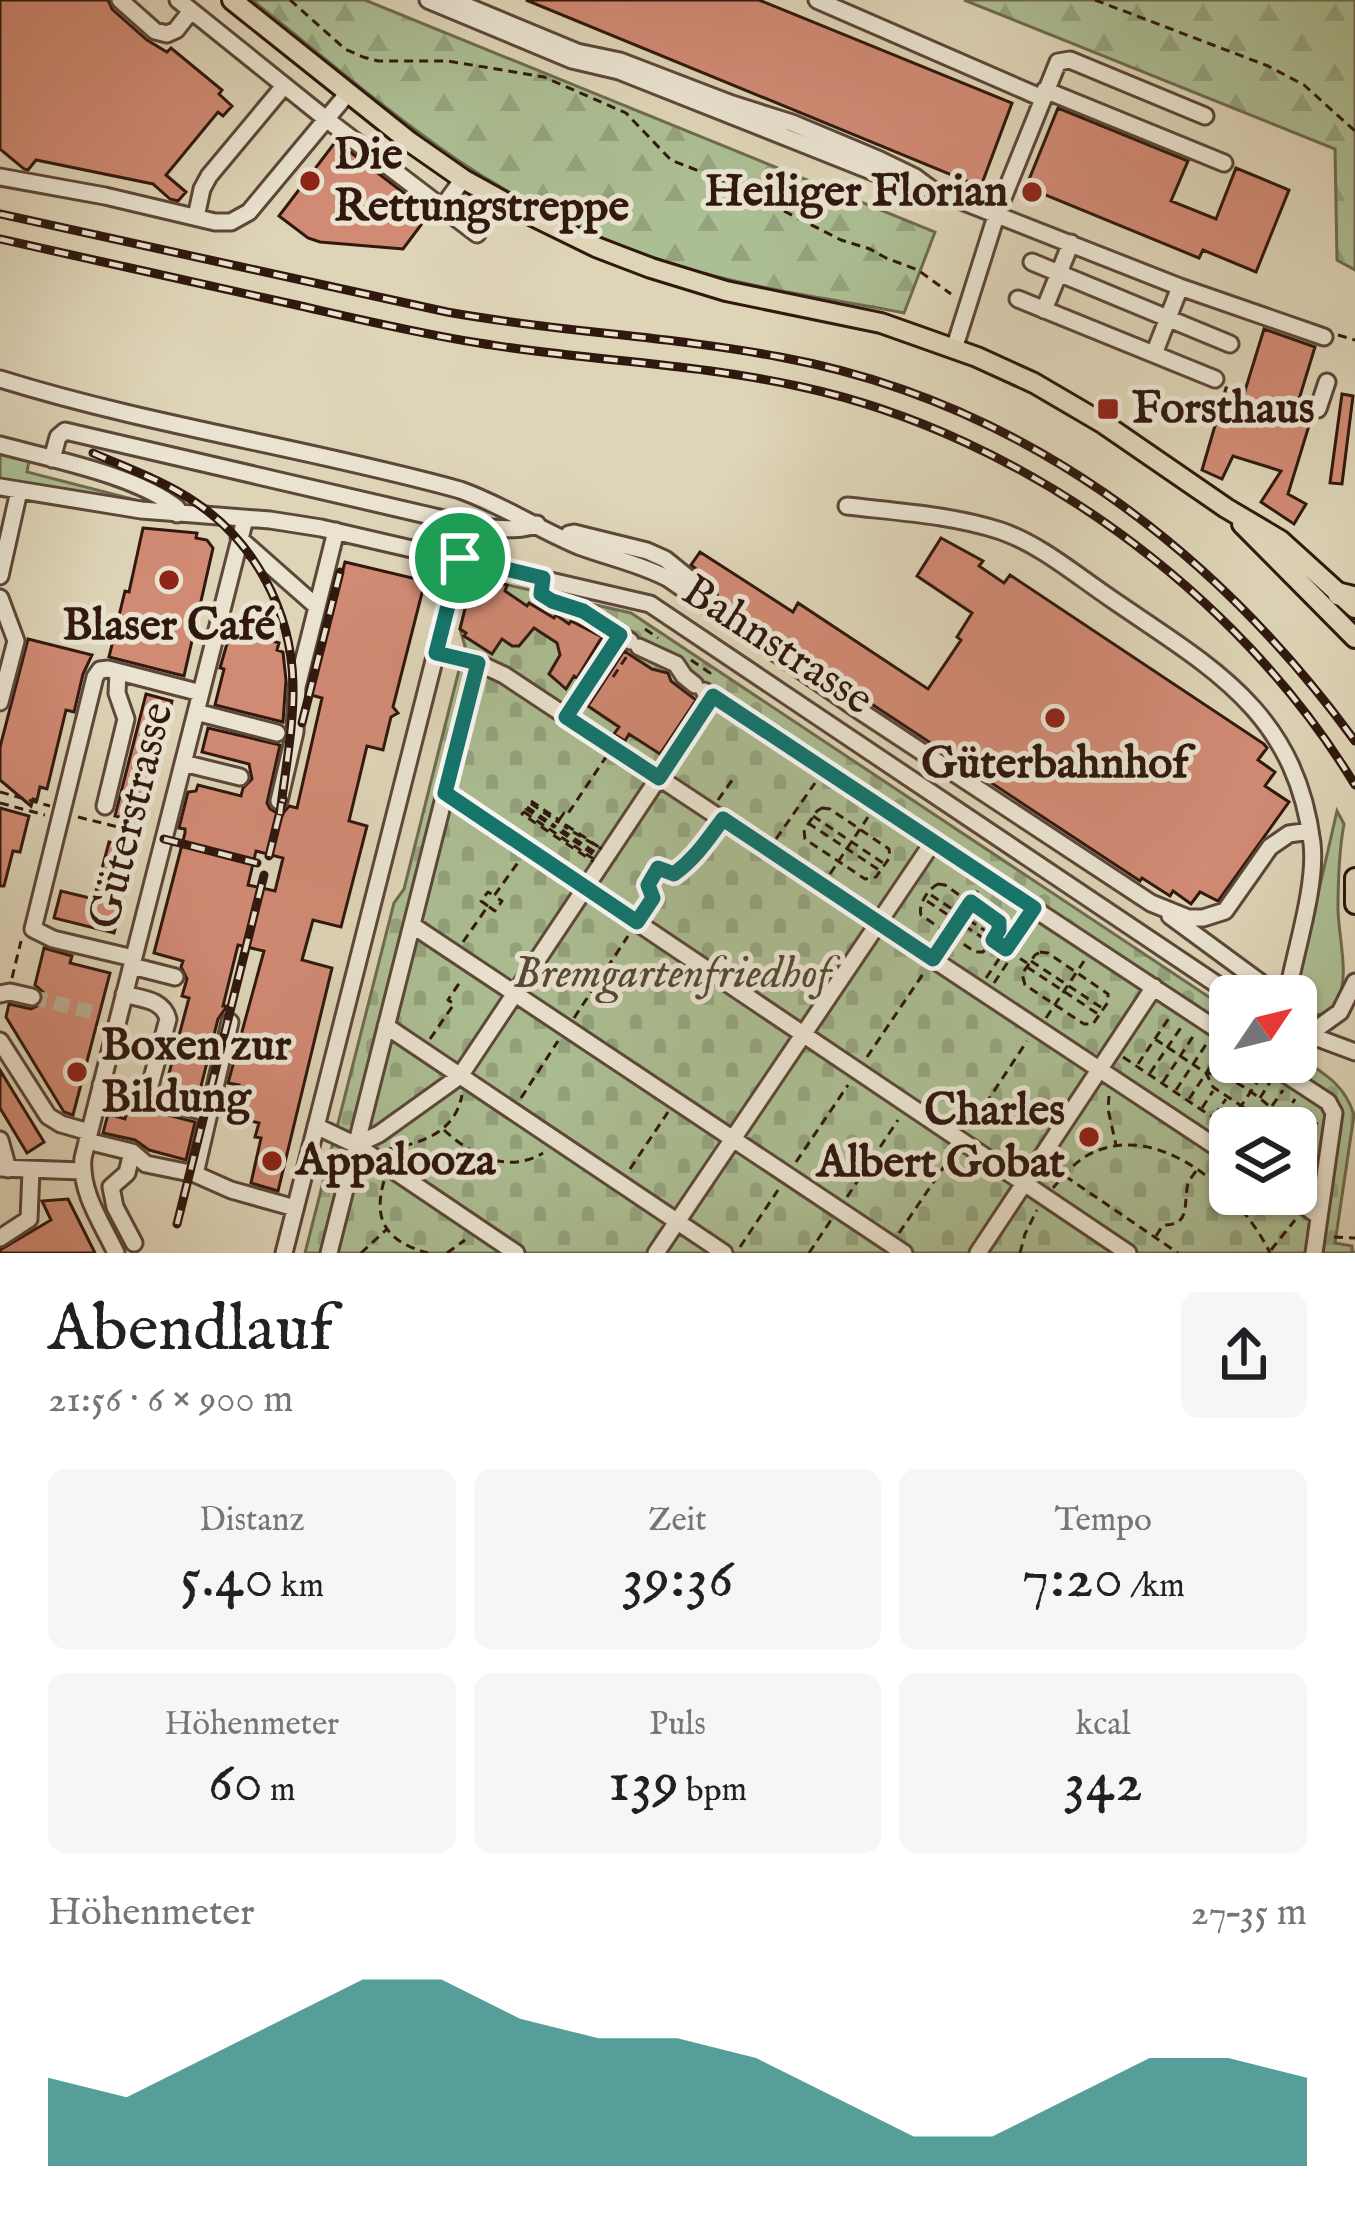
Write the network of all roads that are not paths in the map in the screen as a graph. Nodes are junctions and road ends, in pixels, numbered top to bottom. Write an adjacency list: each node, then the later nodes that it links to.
1 (120, 0): 6 (street)
2 (232, 0): 8 (main road)
3 (428, 0): 15 (street)
4 (452, 0): 15 (street)
5 (817, 0): 9 (street)
6 (185, 5): 7 (street)
7 (284, 86): 11 (street); 18 (street)
8 (348, 93): 11 (street); 14 (main road)
9 (1044, 94): 10 (street); 12 (street); 17 (street)
10 (1205, 116)
11 (326, 119): 16 (street); 18 (street)
12 (1224, 163)
13 (0, 177): 18 (street)
14 (463, 178): 16 (street); 29 (main road)
15 (931, 189): 17 (street)
16 (442, 208): 19 (street)
17 (997, 213): 20 (street); 29 (street)
18 (196, 217)
19 (477, 234)
20 (1071, 243): 22 (street); 23 (street)
21 (1032, 262): 22 (street)
22 (1059, 273): 25 (street); 26 (street)
23 (1180, 287): 26 (street); 27 (street)
24 (1018, 299): 25 (street)
25 (1044, 310): 30 (street)
26 (1168, 318): 28 (street); 30 (street)
27 (1324, 337)
28 (1230, 344)
29 (954, 349): 40 (main road)
30 (1154, 354): 32 (street)
31 (0, 379): 43 (street)
32 (1215, 379)
33 (1327, 382): 34 (street)
34 (1318, 409)
35 (0, 445): 36 (street)
36 (52, 459): 41 (street); 43 (street)
37 (0, 488): 38 (street, Bahnstrasse)
38 (19, 491): 41 (street, Bahnstrasse); 47 (street)
39 (848, 506): 73 (street)
40 (1226, 508): 50 (main road); 53 (main road)
41 (178, 514): 42 (street, Bahnstrasse)
42 (245, 518): 44 (street, Bahnstrasse); 45 (street, Güterstrasse)
43 (537, 524): 52 (street)
44 (336, 531): 46 (street, Bahnstrasse); 51 (street)
45 (239, 538): 51 (street); 60 (street, Güterstrasse)
46 (460, 558): 48 (street, Bahnstrasse); 56 (street)
47 (0, 576)
48 (543, 578): 54 (street); 55 (street, Bahnstrasse)
49 (0, 598): 61 (street)
50 (1350, 600)
51 (316, 606): 71 (street)
52 (731, 622): 55 (street); 64 (street)
53 (1355, 638)
54 (631, 642): 59 (street); 63 (street)
55 (714, 646): 66 (street, Bahnstrasse)
56 (436, 653): 57 (street); 110 (street)
57 (478, 663): 63 (street); 70 (street)
58 (118, 672): 60 (street); 72 (street); 83 (street)
59 (704, 690): 69 (street); 74 (street)
60 (201, 693): 62 (street, Güterstrasse)
61 (0, 702)
62 (196, 712): 65 (street); 67 (street, Güterstrasse)
63 (566, 717): 69 (street)
64 (885, 728): 66 (street); 75 (street)
65 (277, 733)
66 (870, 750): 78 (street, Bahnstrasse)
67 (183, 763): 68 (street); 83 (street, Güterstrasse)
68 (240, 777)
69 (659, 778): 77 (street); 81 (street)
70 (445, 793): 77 (street); 82 (street)
71 (279, 801)
72 (104, 806)
73 (1310, 831): 80 (street); 85 (street)
74 (933, 842): 81 (street); 89 (street)
75 (1093, 864): 78 (street); 80 (street)
76 (1355, 878): 79 (main road)
77 (586, 888): 92 (street); 100 (street)
78 (1076, 889): 87 (street, Bahnstrasse)
79 (1355, 904)
80 (1164, 910): 84 (street)
81 (878, 923): 100 (street); 105 (street)
82 (412, 925): 92 (street); 98 (street)
83 (132, 962): 86 (street); 91 (street, Güterstrasse)
84 (1250, 975)
85 (1291, 975)
86 (175, 977)
87 (1209, 979)
88 (1355, 982): 97 (street)
89 (1154, 987): 99 (street); 105 (street)
90 (0, 994): 93 (street)
91 (124, 994): 95 (street, Güterstrasse); 108 (street)
92 (515, 994): 104 (street); 112 (street)
93 (32, 997)
94 (100, 1014): 95 (street)
95 (118, 1019): 107 (street, Güterstrasse)
96 (230, 1022): 109 (street)
97 (1317, 1025)
98 (386, 1026): 104 (street); 115 (street)
99 (1209, 1031)
100 (803, 1034): 112 (street); 121 (street)
101 (1317, 1038): 103 (street)
102 (0, 1041): 111 (street)
103 (1355, 1052)
104 (460, 1076): 115 (street); 125 (street)
105 (1108, 1083): 114 (street); 121 (street)
106 (1291, 1083): 124 (street)
107 (101, 1085): 108 (street); 111 (street, Güterstrasse)
108 (148, 1097): 109 (street)
109 (209, 1113): 120 (street)
110 (316, 1126): 115 (street); 122 (street)
111 (88, 1136): 116 (street); 119 (street, Güterstrasse)
112 (733, 1138): 125 (street); 134 (street)
113 (0, 1140): 117 (street)
114 (1209, 1143)
115 (356, 1145): 130 (street); 131 (street)
116 (132, 1152): 120 (street); 127 (street)
117 (4, 1168): 118 (street)
118 (31, 1171): 119 (street); 126 (street)
119 (82, 1172): 128 (street)
120 (195, 1174): 122 (street)
121 (1024, 1183): 135 (street); 136 (street)
122 (295, 1208): 129 (street)
123 (1313, 1215): 124 (street)
124 (1315, 1217): 137 (street)
125 (677, 1221): 132 (street); 133 (street)
126 (0, 1238)
127 (134, 1244)
128 (116, 1253)
129 (284, 1253)
130 (329, 1253)
131 (516, 1253)
132 (656, 1253)
133 (724, 1253)
134 (904, 1253)
135 (978, 1253)
136 (1128, 1253)
137 (1314, 1253)

